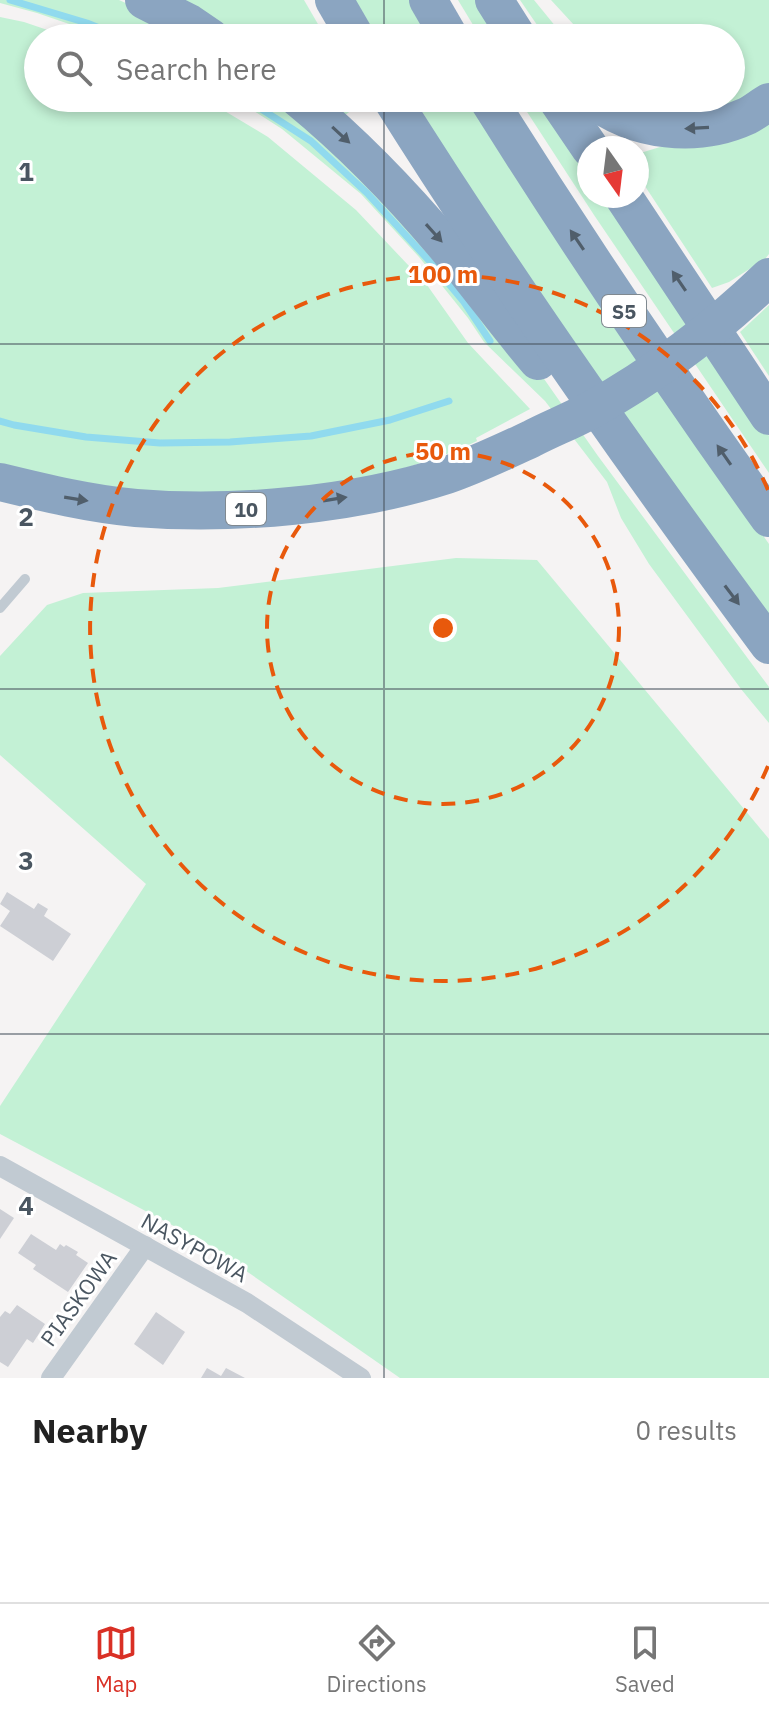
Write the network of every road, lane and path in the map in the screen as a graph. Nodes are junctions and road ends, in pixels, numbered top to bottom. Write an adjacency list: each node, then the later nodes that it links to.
1 (144, 0): 4 (highway)
2 (334, 0): 5 (highway)
3 (428, 0): 6 (highway)
4 (190, 24)
5 (348, 24)
6 (442, 24)
7 (769, 102): 12 (highway, one-way to 12)
8 (315, 112): 19 (highway, one-way to 19)
9 (400, 112): 19 (highway)
10 (496, 112): 18 (highway, S5, one-way to 10)
11 (566, 112): 13 (highway)
12 (611, 112)
13 (582, 136)
14 (631, 208): 16 (highway, one-way to 14)
15 (756, 290): 17 (highway, 10, one-way to 15)
16 (769, 416)
17 (0, 482)
18 (769, 518)
19 (695, 544): 22 (highway, one-way to 22)
20 (25, 579): 21 (lane)
21 (0, 608)
22 (769, 645)
23 (0, 1166): 24 (street, NASYPOWA)
24 (145, 1246): 25 (street, PIASKOWA); 26 (street, NASYPOWA)
25 (51, 1378)
26 (361, 1378)

